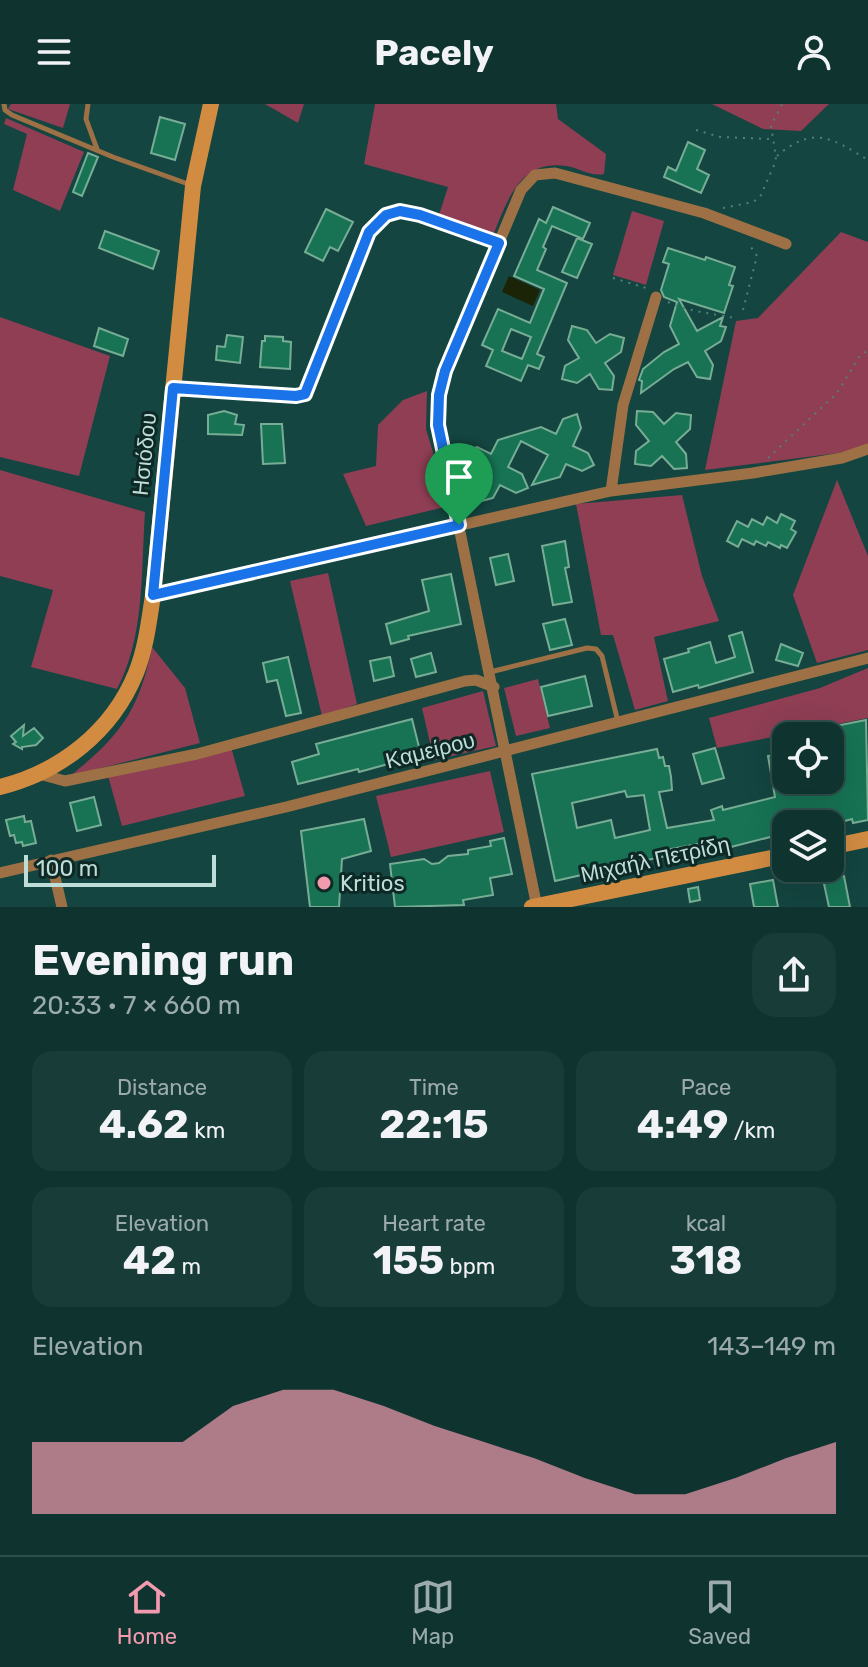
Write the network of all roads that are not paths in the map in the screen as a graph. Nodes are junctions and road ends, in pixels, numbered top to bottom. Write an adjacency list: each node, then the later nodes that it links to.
1 (4, 104): 4 (lane)
2 (88, 104): 4 (lane)
3 (211, 104): 5 (street, Ησιόδου)
4 (97, 150): 5 (lane)
5 (193, 186): 9 (street, Ησιόδου)
6 (499, 243): 7 (street); 9 (street); 12 (street)
7 (786, 244)
8 (656, 297): 11 (street)
9 (173, 388): 13 (street, Ησιόδου)
10 (868, 449): 11 (street)
11 (611, 491): 12 (street)
12 (459, 525): 13 (street); 15 (street)
13 (153, 595): 19 (street, Ησιόδου)
14 (864, 659): 17 (street, Καμείρου)
15 (490, 672): 16 (street); 17 (lane)
16 (494, 687): 18 (street); 19 (street)
17 (618, 723): 18 (street, Καμείρου)
18 (507, 751): 24 (street, Καμείρου); 27 (street)
19 (39, 774): 20 (street, Ησιόδου)
20 (0, 787)
21 (868, 839): 22 (street)
22 (844, 844)
23 (772, 858): 27 (street, Μιχαήλ Πετρίδη)
24 (51, 860): 25 (street, Καμείρου); 26 (street)
25 (0, 873)
26 (62, 907)
27 (535, 907)

